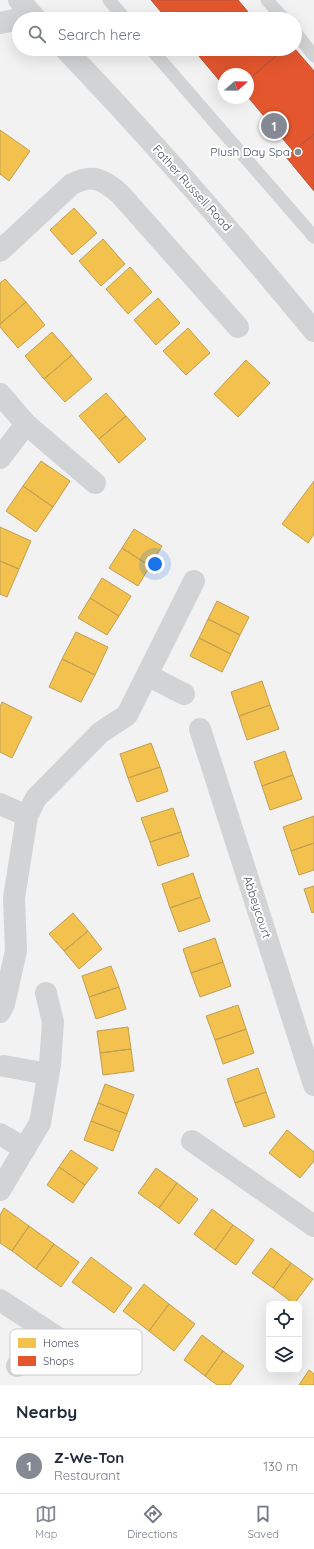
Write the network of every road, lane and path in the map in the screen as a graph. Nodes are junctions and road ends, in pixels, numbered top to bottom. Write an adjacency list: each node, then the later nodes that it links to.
1 (19, 0): 4 (street)
2 (109, 0): 5 (lane)
3 (267, 0): 6 (lane)
4 (30, 12)
5 (119, 12)
6 (278, 12)
7 (12, 20): 8 (street)
8 (0, 23)
9 (302, 41): 12 (lane)
10 (72, 56): 16 (street, Father Russell Road)
11 (157, 56): 13 (lane)
12 (314, 56)
13 (314, 237)
14 (0, 251): 15 (street)
15 (238, 327)
16 (314, 331)
17 (0, 394): 18 (street)
18 (26, 424): 19 (street); 20 (street)
19 (0, 458)
20 (95, 484)
21 (194, 581): 22 (street)
22 (147, 675): 23 (street); 26 (street)
23 (184, 694)
24 (200, 730): 31 (street, Abbeycourt)
25 (0, 804): 26 (street)
26 (27, 816): 28 (street)
27 (46, 993): 30 (street)
28 (0, 1012)
29 (4, 1066): 30 (street)
30 (48, 1074): 34 (street)
31 (314, 1085)
32 (0, 1134): 34 (street)
33 (192, 1141): 36 (street)
34 (25, 1149): 35 (street)
35 (0, 1190)
36 (314, 1226)
37 (0, 1300): 38 (street)
38 (44, 1329)

